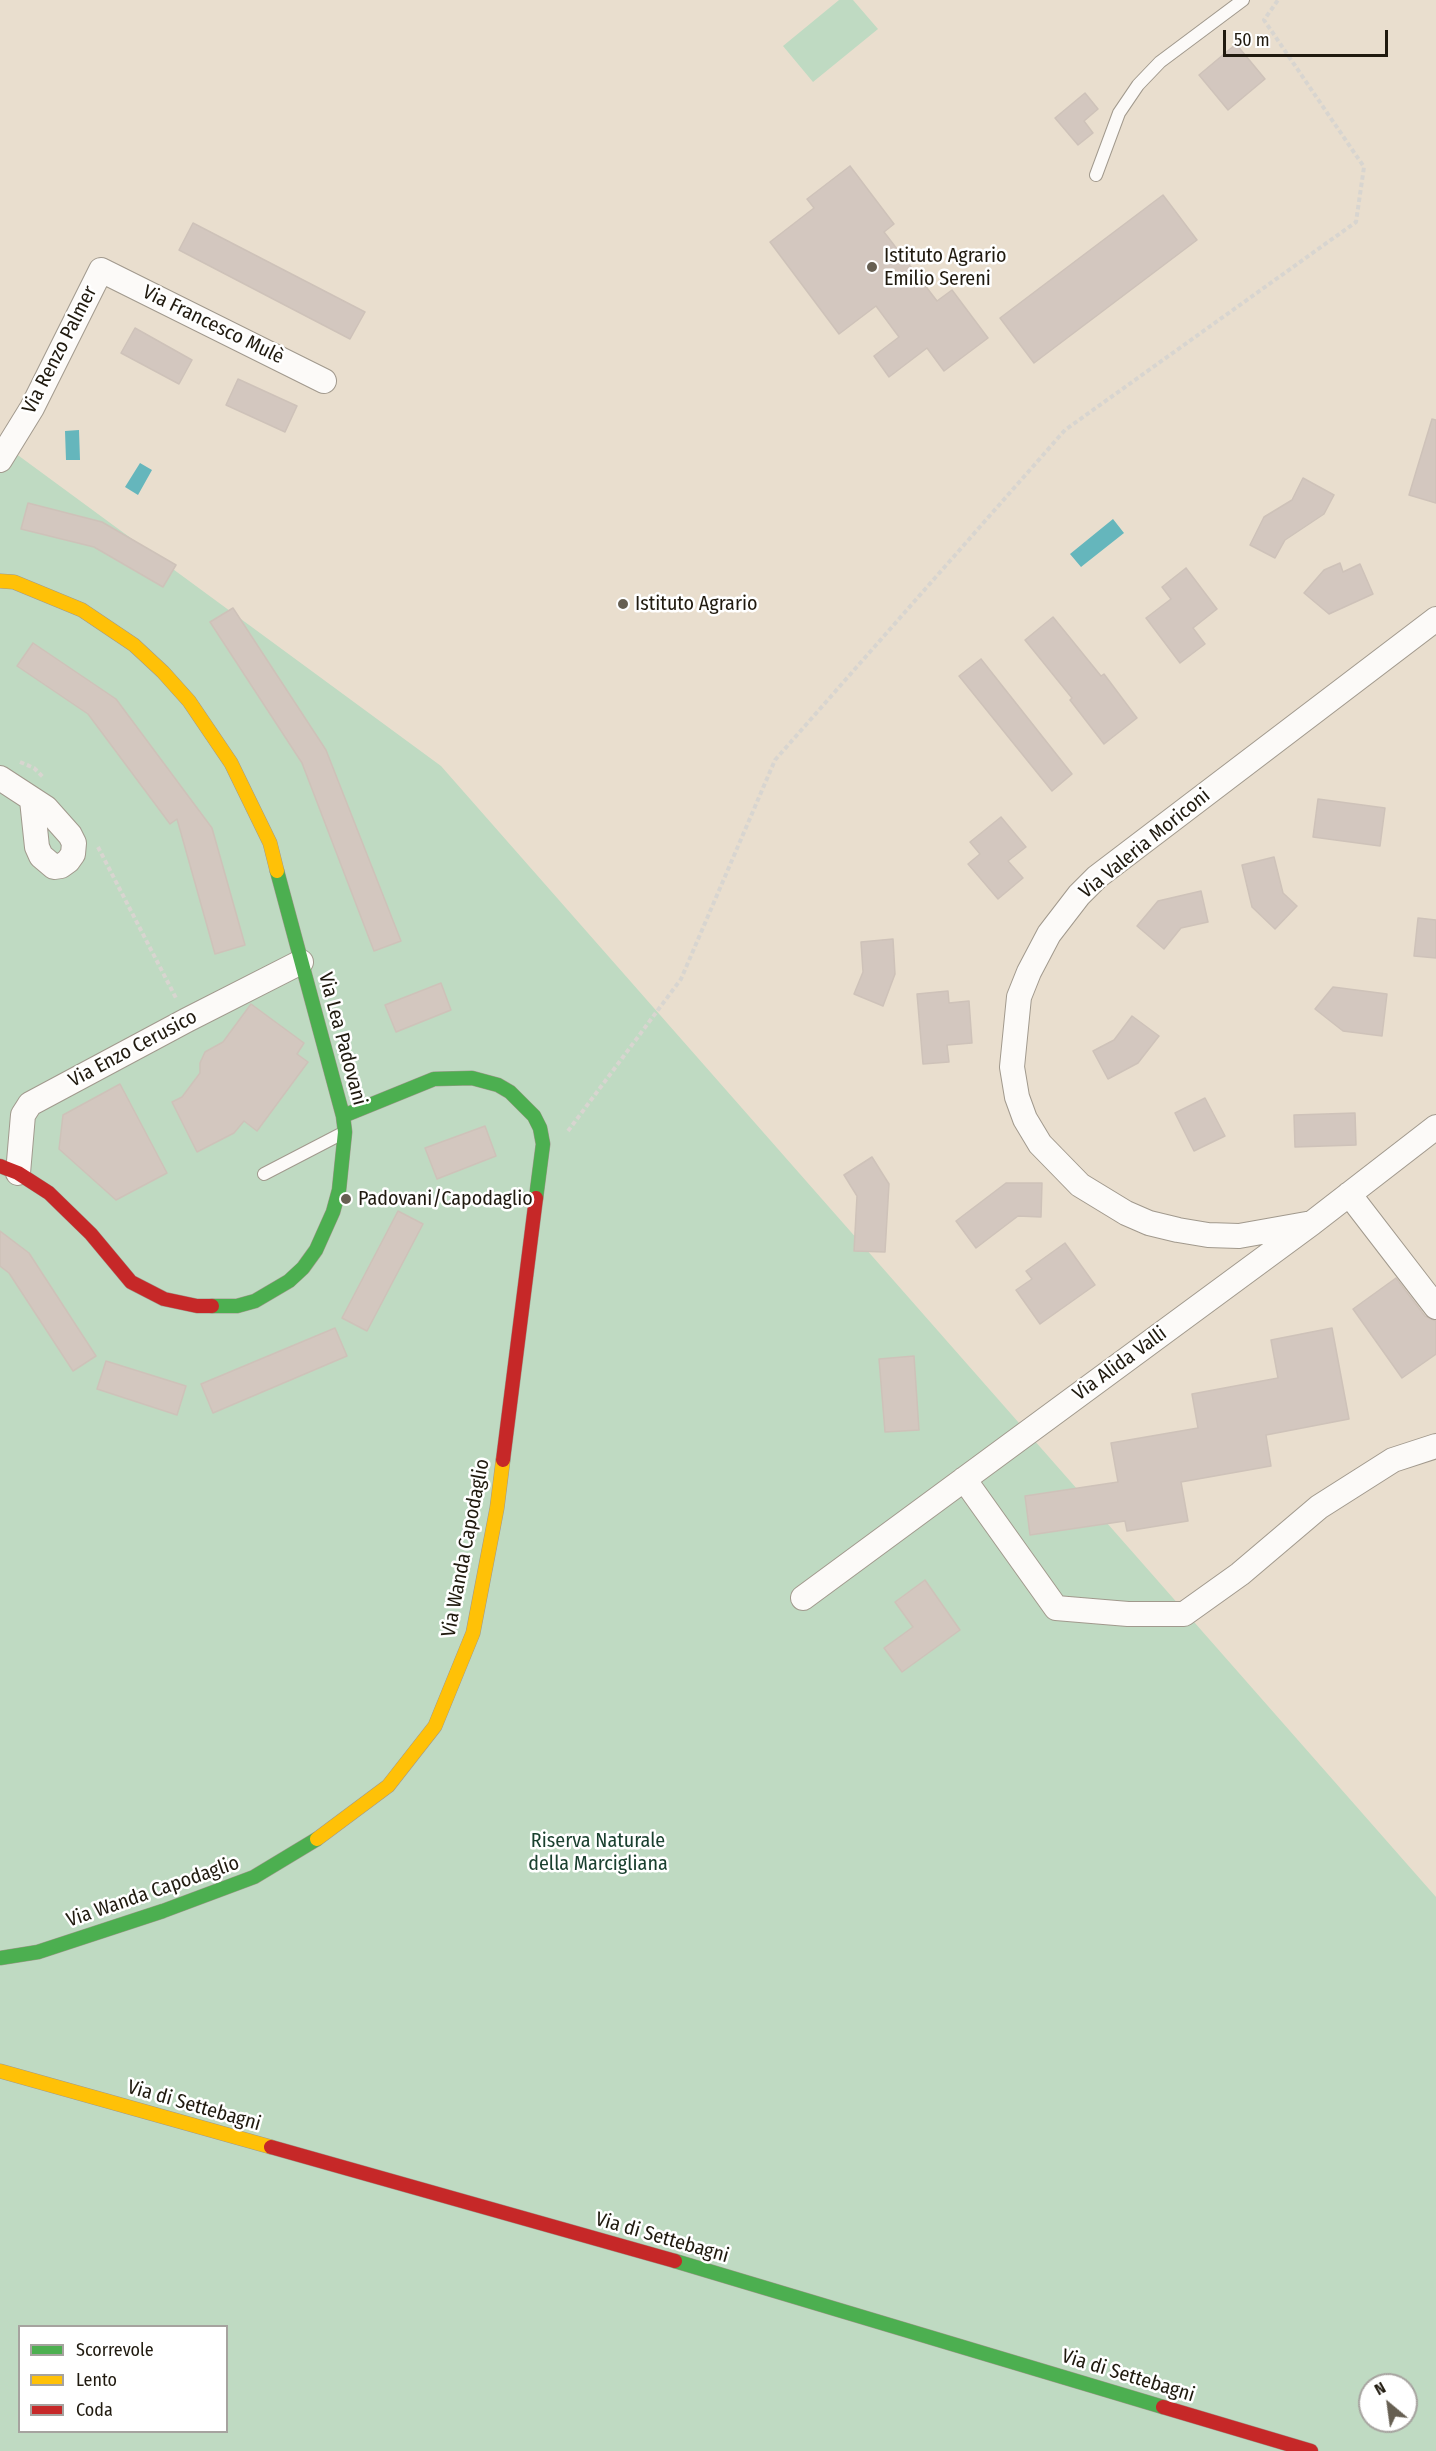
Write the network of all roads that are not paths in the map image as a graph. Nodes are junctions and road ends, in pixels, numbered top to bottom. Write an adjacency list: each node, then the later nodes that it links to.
1 (1243, 0): 2 (lane)
2 (1096, 175)
3 (101, 270): 4 (street, Via Francesco Mulè); 5 (street, Via Renzo Palmer)
4 (324, 381)
5 (0, 460)
6 (0, 581): 10 (street, Via Lea Padovani)
7 (1436, 619): 17 (street, Via Valeria Moriconi)
8 (0, 778): 9 (street)
9 (32, 800)
10 (301, 963): 11 (street, Via Lea Padovani); 14 (street, Via Enzo Cerusico)
11 (343, 1116): 13 (street, Via Lea Padovani); 22 (street, Via Wanda Capodaglio)
12 (1436, 1127): 16 (street, Via Alida Valli)
13 (345, 1132): 14 (street, Via Lea Padovani); 15 (lane)
14 (9, 1170)
15 (264, 1174)
16 (1349, 1194): 17 (street, Via Alida Valli); 18 (street)
17 (1311, 1223): 20 (street, Via Alida Valli)
18 (1436, 1306)
19 (1436, 1446): 20 (street)
20 (964, 1479): 21 (street, Via Alida Valli)
21 (803, 1598)
22 (0, 1958)
23 (0, 2071): 24 (street, Via di Settebagni)
24 (1311, 2451)

